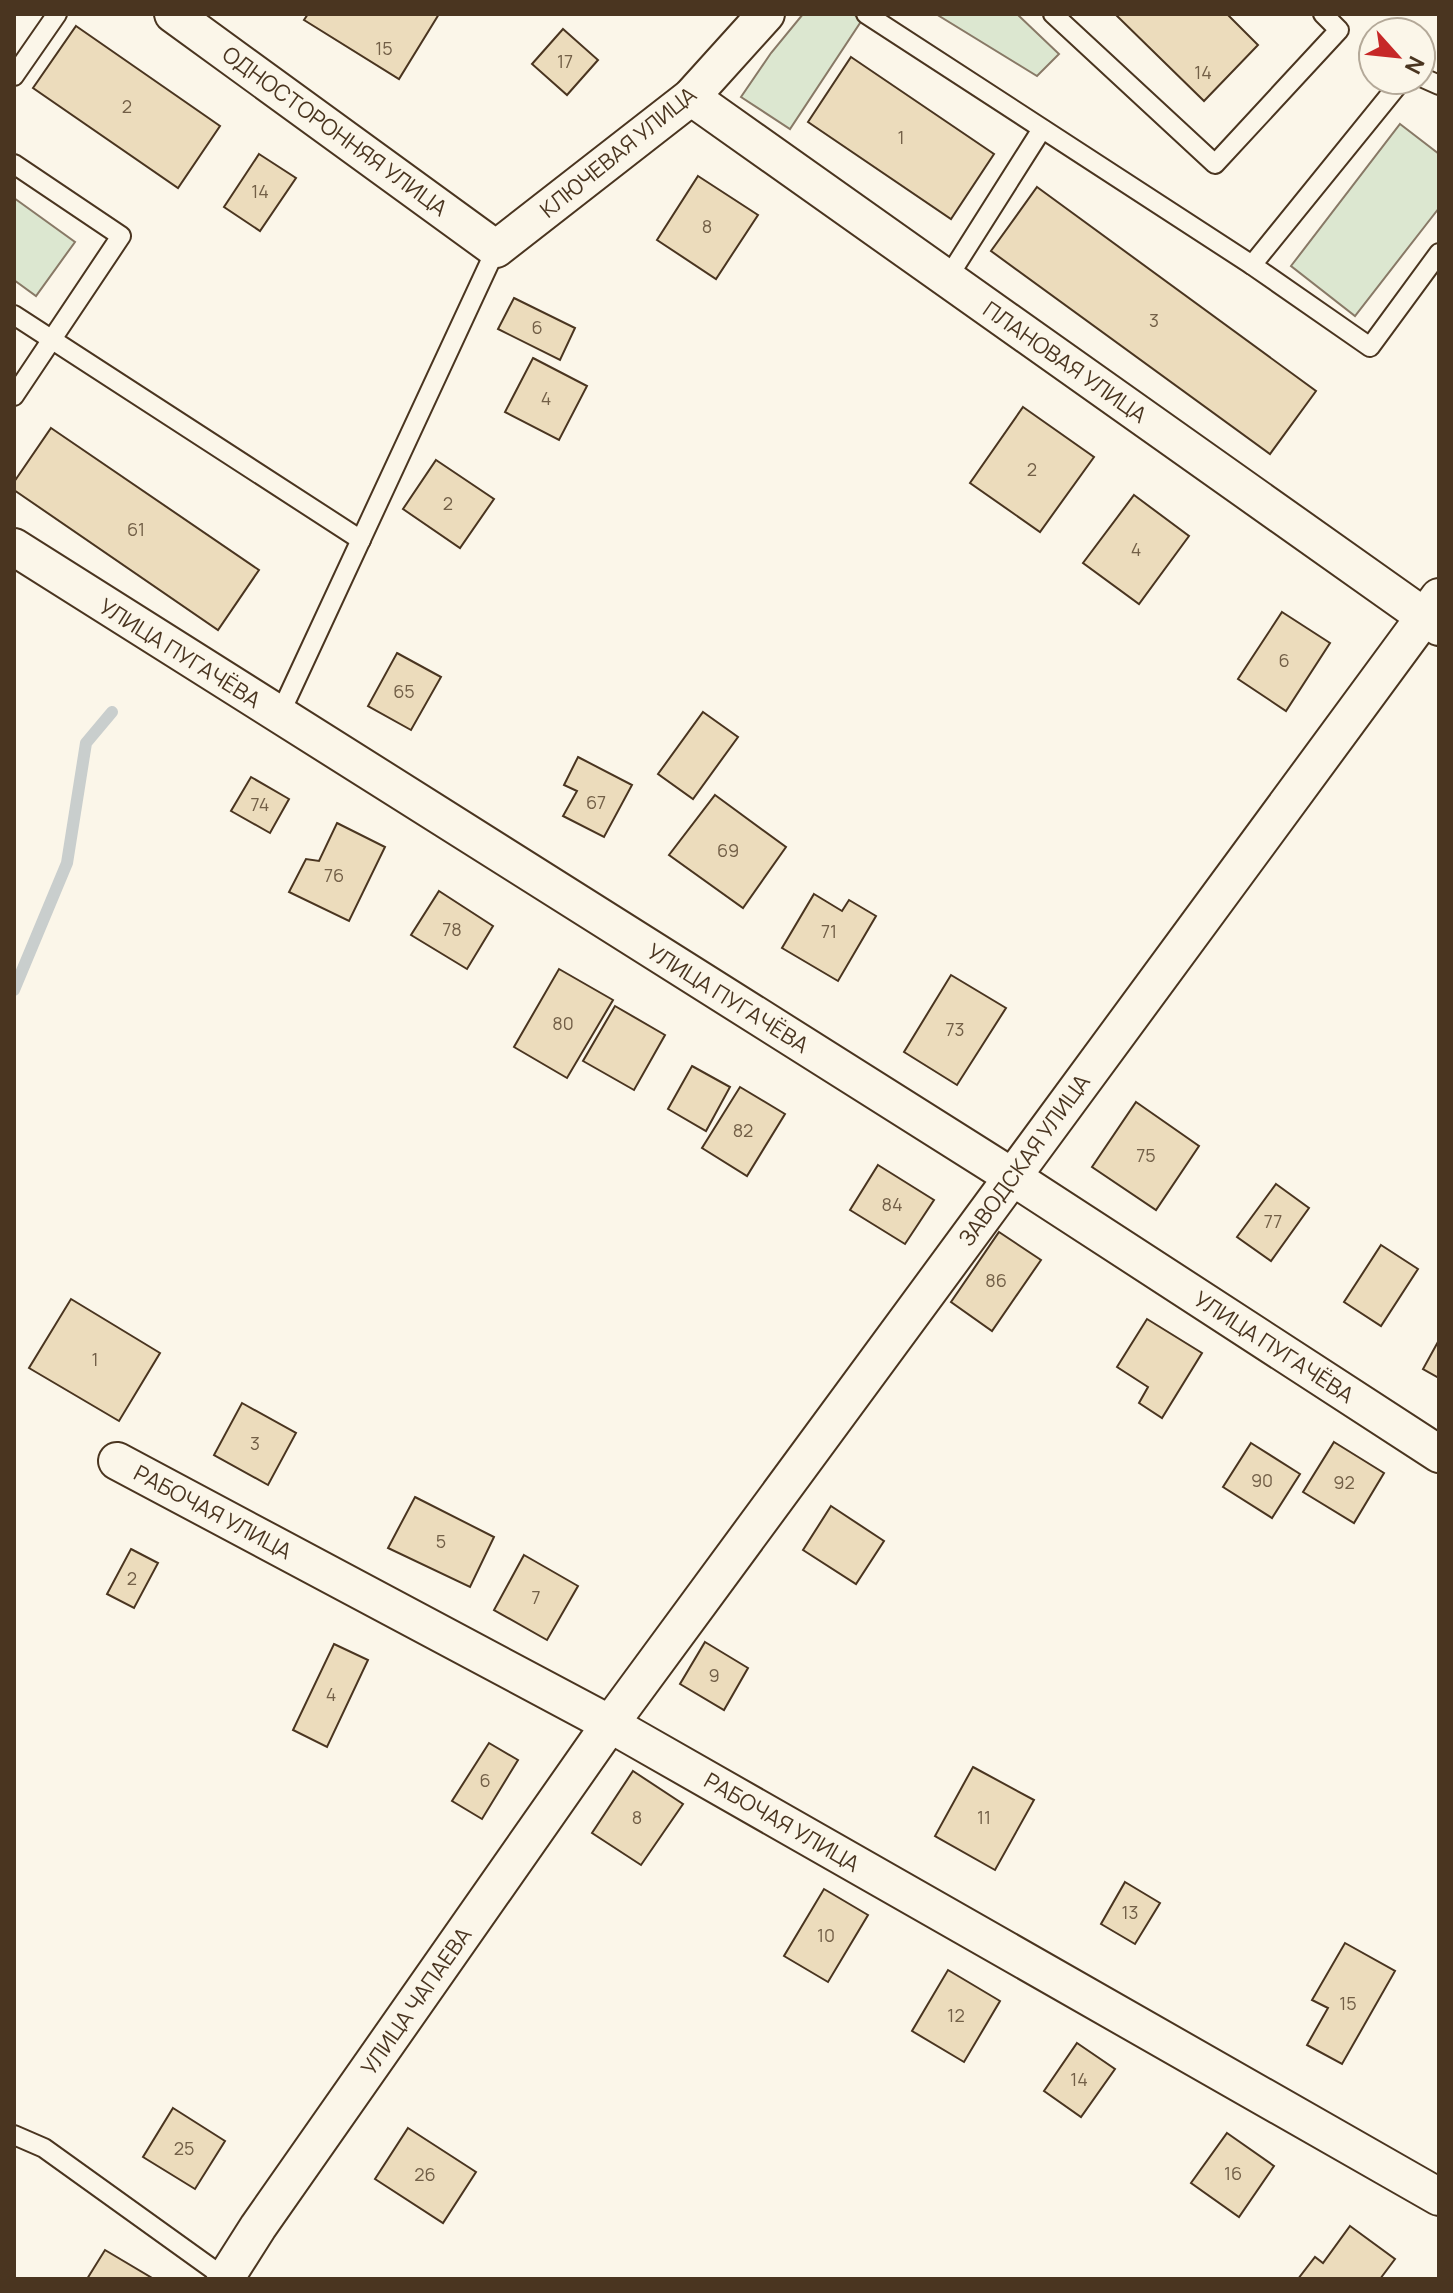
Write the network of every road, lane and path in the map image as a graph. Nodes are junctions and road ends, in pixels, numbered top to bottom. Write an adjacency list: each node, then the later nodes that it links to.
1 (57, 14): 7 (lane)
2 (173, 14): 12 (street, ОДНОСТОРОННЯЯ УЛИЦА)
3 (766, 14): 9 (street, КЛЮЧЕВАЯ УЛИЦА)
4 (866, 14): 10 (lane)
5 (1053, 14): 6 (lane)
6 (1323, 14)
7 (14, 76)
8 (1389, 96): 14 (lane)
9 (691, 97): 12 (street, КЛЮЧЕВАЯ УЛИЦА); 15 (street, ПЛАНОВАЯ УЛИЦА)
10 (1042, 129): 14 (lane); 15 (lane)
11 (14, 164): 17 (lane)
12 (496, 249): 19 (lane)
13 (1439, 253): 14 (lane)
14 (1252, 265)
15 (947, 279): 21 (street, ПЛАНОВАЯ УЛИЦА)
16 (14, 315): 17 (lane)
17 (52, 339): 18 (lane); 19 (lane)
18 (14, 396)
19 (361, 540): 22 (lane)
20 (14, 547): 22 (street, УЛИЦА ПУГАЧЁВА)
21 (1434, 614): 23 (street, ЗАВОДСКАЯ УЛИЦА)
22 (279, 716): 23 (street, УЛИЦА ПУГАЧЁВА)
23 (1011, 1176): 24 (street, УЛИЦА ПУГАЧЁВА); 26 (street, ЗАВОДСКАЯ УЛИЦА)
24 (1439, 1454)
25 (117, 1461): 26 (street, РАБОЧАЯ УЛИЦА)
26 (610, 1724): 28 (street, РАБОЧАЯ УЛИЦА); 29 (street, УЛИЦА ЧАПАЕВА)
27 (14, 2135): 29 (lane)
28 (1439, 2197)
29 (225, 2279)

